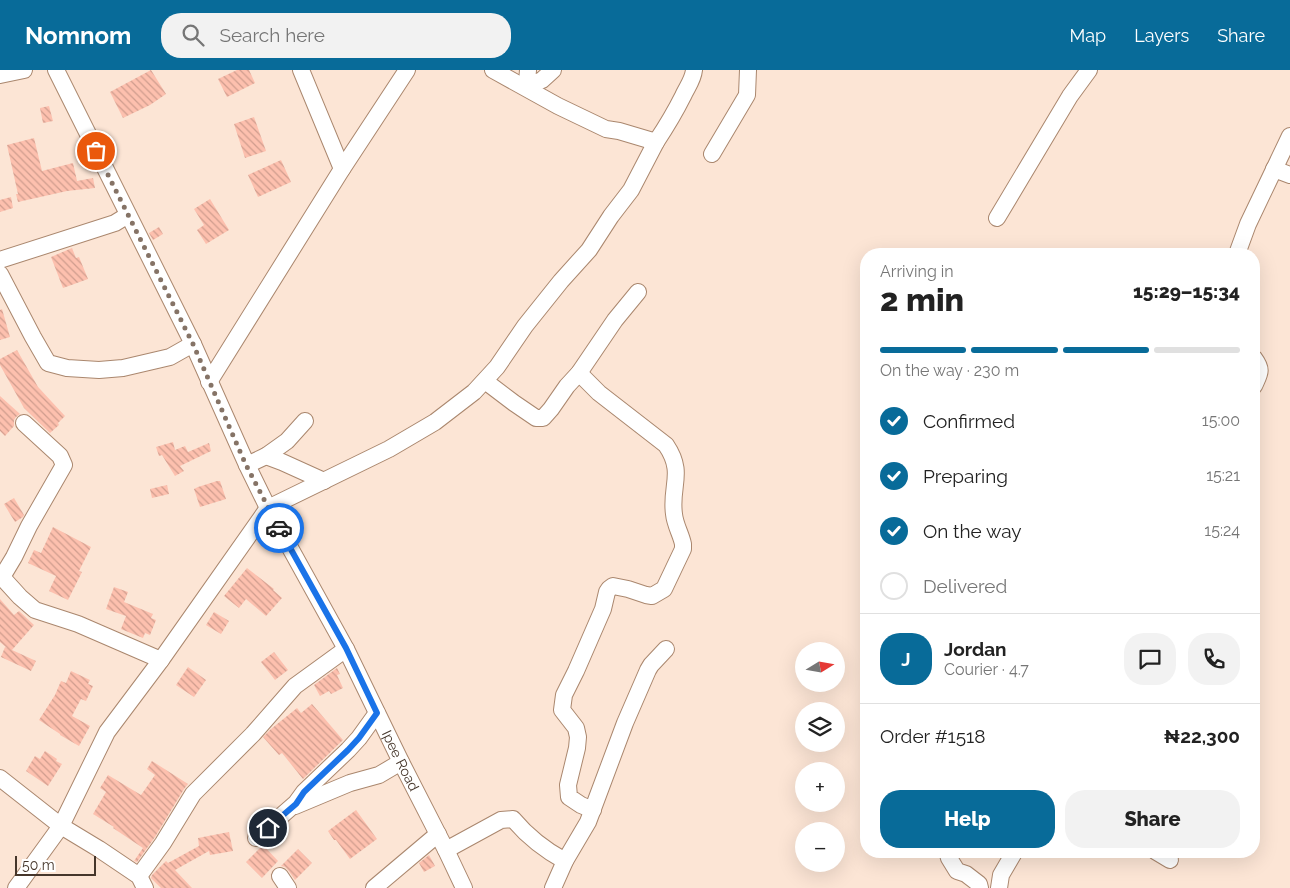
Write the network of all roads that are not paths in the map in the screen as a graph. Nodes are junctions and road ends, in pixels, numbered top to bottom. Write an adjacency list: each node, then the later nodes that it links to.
1 (24, 70): 10 (street)
2 (56, 70): 18 (street, Ipee Road)
3 (301, 70): 15 (street)
4 (407, 70): 15 (street)
5 (493, 70): 11 (street)
6 (553, 70): 11 (street)
7 (694, 70): 13 (street)
8 (748, 70): 14 (street)
9 (1089, 70): 19 (street)
10 (0, 75)
11 (527, 80): 13 (street)
12 (1290, 136): 16 (street)
13 (656, 142): 26 (street)
14 (712, 154)
15 (342, 169): 27 (street)
16 (1274, 169): 17 (street); 20 (street)
17 (1290, 175)
18 (128, 216): 21 (street); 24 (street, Ipee Road)
19 (997, 218)
20 (1239, 248)
21 (0, 260)
22 (0, 274): 24 (street)
23 (638, 292): 25 (street)
24 (193, 344): 27 (street, Ipee Road)
25 (579, 373): 26 (street); 42 (street)
26 (484, 381): 32 (street)
27 (209, 382): 31 (street, Ipee Road)
28 (305, 421): 30 (street)
29 (24, 423): 34 (street)
30 (266, 456): 31 (street); 32 (street)
31 (246, 465): 33 (street, Ipee Road)
32 (324, 480): 33 (street)
33 (268, 508): 35 (street, Ipee Road); 37 (street)
34 (1, 576): 37 (street)
35 (346, 648): 38 (street, Ipee Road); 52 (street)
36 (666, 649): 42 (street)
37 (161, 660): 43 (street)
38 (377, 713): 39 (street, Ipee Road); 41 (street)
39 (401, 762): 41 (street); 44 (street, Ipee Road)
40 (0, 778): 43 (street)
41 (292, 807): 45 (street)
42 (593, 810): 50 (street)
43 (61, 826): 52 (street); 53 (street)
44 (438, 834): 46 (street, Ipee Road); 54 (street)
45 (256, 838)
46 (446, 850): 50 (street); 55 (street, Ipee Road)
47 (949, 858): 57 (street)
48 (1011, 858): 58 (street)
49 (1167, 858): 51 (street)
50 (565, 860): 56 (street)
51 (1170, 860)
52 (142, 882)
53 (16, 888)
54 (374, 888)
55 (464, 888)
56 (554, 888)
57 (980, 888)
58 (999, 888)

